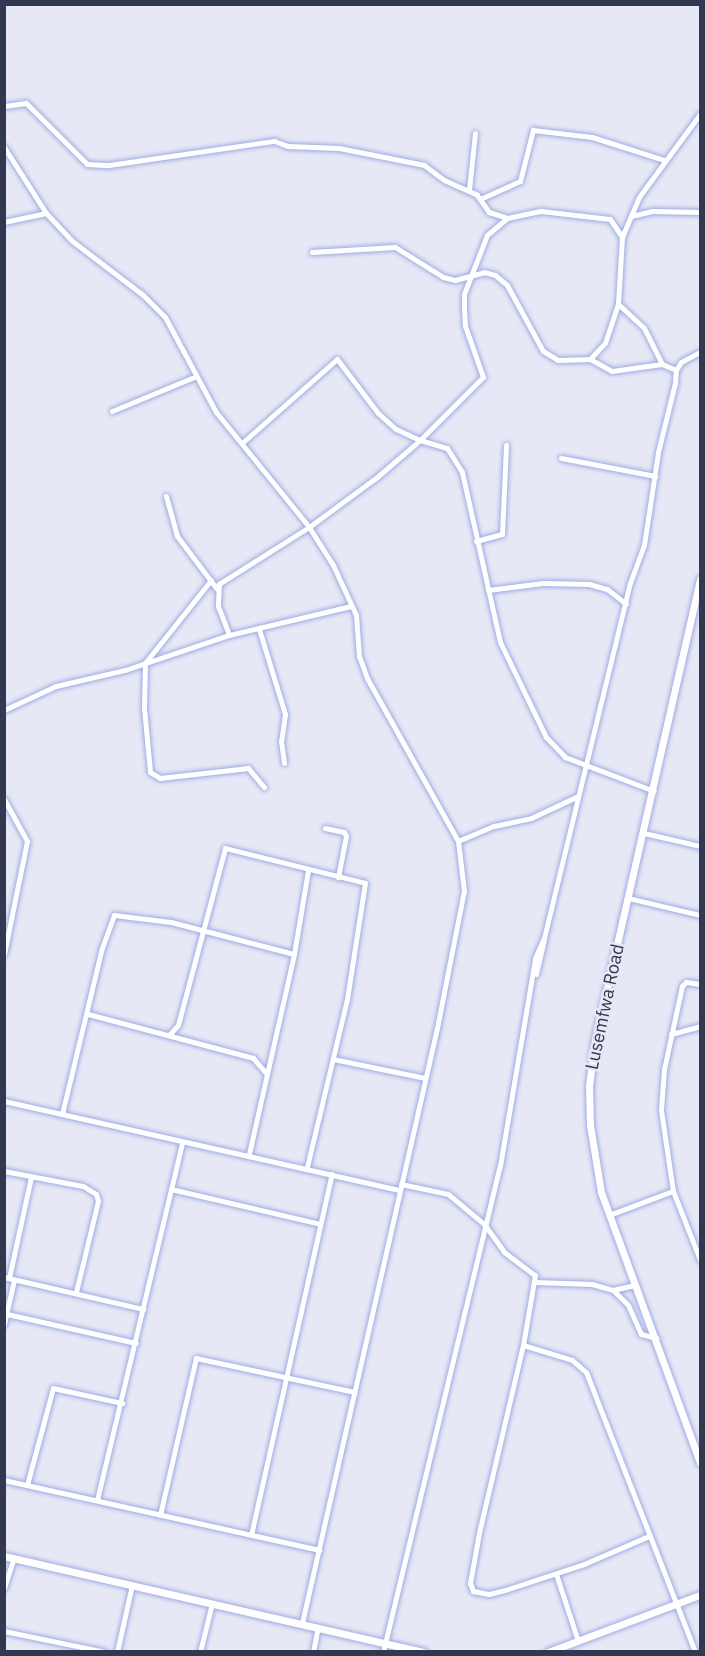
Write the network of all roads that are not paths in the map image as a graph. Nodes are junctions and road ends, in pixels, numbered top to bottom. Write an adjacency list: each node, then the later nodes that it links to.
1 (4, 106): 6 (street)
2 (700, 114): 5 (street)
3 (475, 133): 6 (street)
4 (4, 147): 9 (street)
5 (664, 160): 7 (street); 10 (street)
6 (469, 190): 7 (street)
7 (480, 199): 11 (street)
8 (700, 212): 10 (street)
9 (46, 213): 12 (street); 21 (street)
10 (630, 216): 13 (street)
11 (507, 218): 13 (street); 15 (street)
12 (4, 222)
13 (622, 237): 16 (street)
14 (312, 252): 15 (street)
15 (472, 277): 18 (street); 23 (street)
16 (618, 304): 18 (street); 19 (street)
17 (700, 352): 20 (street)
18 (590, 359): 19 (street)
19 (662, 364): 20 (street)
20 (676, 370): 27 (street)
21 (194, 377): 22 (street); 24 (street)
22 (112, 411)
23 (420, 440): 24 (street); 29 (street); 30 (street)
24 (242, 443): 29 (street)
25 (506, 445): 30 (street)
26 (561, 458): 27 (street)
27 (654, 476): 35 (street)
28 (166, 496): 32 (street)
29 (309, 527): 33 (street); 36 (street)
30 (476, 541): 34 (street)
31 (700, 579): 44 (street, Lusemfwa Road)
32 (211, 580): 33 (street); 39 (street)
33 (217, 589): 38 (street)
34 (488, 590): 35 (street); 42 (street)
35 (626, 604): 42 (street)
36 (351, 606): 37 (street); 49 (street)
37 (259, 629): 38 (street); 41 (street)
38 (229, 635): 39 (street)
39 (145, 663): 40 (street); 43 (street)
40 (4, 710)
41 (284, 763)
42 (585, 765): 44 (street); 45 (street)
43 (264, 787)
44 (654, 791): 48 (street, Lusemfwa Road)
45 (576, 797): 49 (street); 81 (street)
46 (4, 799): 56 (street)
47 (325, 828): 52 (street)
48 (644, 833): 50 (street); 53 (street, Lusemfwa Road)
49 (458, 841): 67 (street)
50 (700, 846)
51 (309, 870): 52 (street); 55 (street); 57 (street)
52 (339, 877): 65 (street)
53 (628, 898): 54 (street); 79 (street, Lusemfwa Road)
54 (700, 915)
55 (203, 931): 57 (street); 59 (street); 60 (street)
56 (4, 954)
57 (294, 954): 66 (street)
58 (700, 984): 62 (street)
59 (88, 1014): 63 (street); 69 (street)
60 (178, 1025): 63 (street); 64 (street)
61 (700, 1026): 62 (street)
62 (671, 1034): 78 (street)
63 (169, 1035): 64 (street)
64 (184, 1040): 66 (street)
65 (333, 1059): 67 (street); 72 (street)
66 (266, 1073): 71 (street)
67 (425, 1078): 76 (street)
68 (4, 1101): 69 (street)
69 (62, 1114): 70 (street)
70 (182, 1142): 71 (street); 77 (street)
71 (249, 1154): 72 (street)
72 (308, 1167): 74 (street)
73 (4, 1171): 75 (street)
74 (332, 1174): 76 (street); 80 (street)
75 (31, 1177): 83 (street); 87 (street)
76 (400, 1187): 81 (street); 95 (street)
77 (171, 1189): 80 (street); 88 (street)
78 (673, 1191): 79 (street); 82 (street)
79 (609, 1215): 85 (street, Lusemfwa Road)
80 (320, 1224): 94 (street)
81 (484, 1224): 84 (street); 117 (street)
82 (700, 1260)
83 (9, 1279): 87 (street); 89 (street)
84 (535, 1282): 86 (street); 93 (street)
85 (634, 1285): 86 (street); 91 (street, Lusemfwa Road)
86 (613, 1290): 91 (street)
87 (76, 1292): 88 (street)
88 (143, 1310): 92 (street)
89 (7, 1314): 90 (street); 92 (street)
90 (4, 1324)
91 (656, 1338): 97 (street, Lusemfwa Road)
92 (136, 1343): 96 (street)
93 (524, 1345): 103 (street); 107 (street)
94 (286, 1377): 95 (street); 101 (street); 102 (street)
95 (354, 1392): 104 (street)
96 (122, 1403): 99 (street); 100 (street)
97 (700, 1462)
98 (4, 1480): 99 (street)
99 (27, 1485): 100 (street)
100 (97, 1500): 101 (street)
101 (160, 1515): 102 (street)
102 (251, 1535): 104 (street)
103 (649, 1536): 107 (street); 112 (street)
104 (319, 1550): 113 (street)
105 (4, 1556): 106 (street)
106 (14, 1558): 108 (street); 109 (street)
107 (556, 1574): 116 (street)
108 (132, 1585): 111 (street); 119 (street)
109 (4, 1588)
110 (700, 1595): 112 (street)
111 (212, 1603): 113 (street); 120 (street)
112 (677, 1604): 116 (street); 125 (street)
113 (302, 1623): 114 (street)
114 (318, 1627): 117 (street); 121 (street)
115 (4, 1631): 118 (street)
116 (578, 1641): 124 (street)
117 (385, 1643): 122 (street); 123 (street)
118 (105, 1652)
119 (117, 1652)
120 (200, 1652)
121 (313, 1652)
122 (383, 1652)
123 (424, 1652)
124 (548, 1652)
125 (695, 1652)

